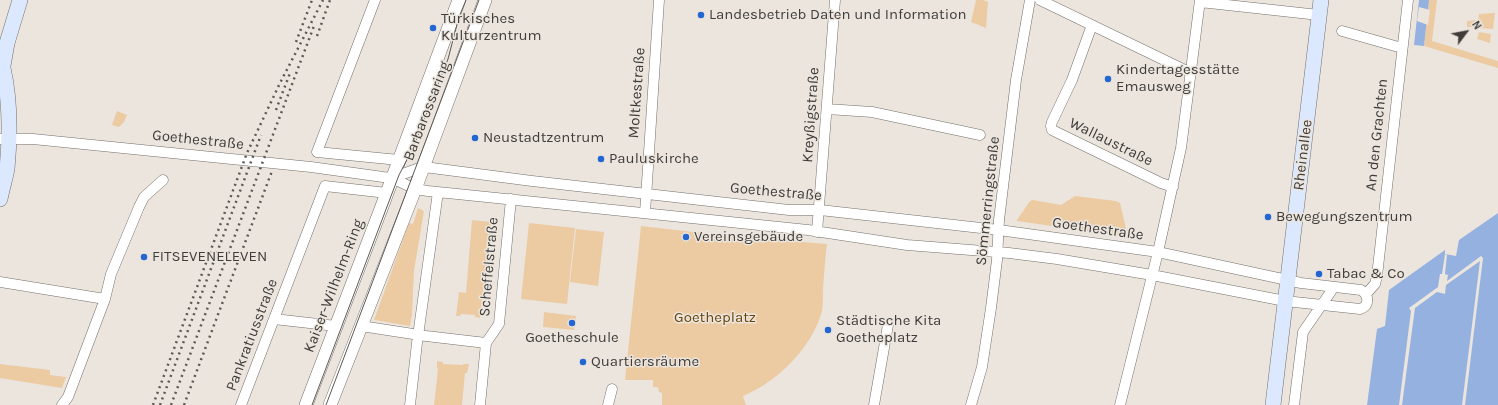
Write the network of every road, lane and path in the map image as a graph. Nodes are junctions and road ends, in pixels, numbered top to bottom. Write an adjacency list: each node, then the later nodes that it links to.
1 (20, 0): 16 (main road)
2 (375, 0): 21 (street)
3 (459, 0): 21 (street, Barbarossaring)
4 (485, 0): 22 (street, Barbarossaring)
5 (659, 0): 30 (street, Moltkestraße)
6 (835, 0): 18 (street, Kreyßigstraße)
7 (1030, 0): 35 (street, Sömmerringstraße)
8 (1040, 0): 13 (street)
9 (1321, 0): 12 (main road, Rheinallee)
10 (1408, 0): 15 (street, An den Grachten)
11 (1200, 1): 12 (street); 17 (street)
12 (1319, 15): 40 (main road, Rheinallee)
13 (1092, 26): 17 (street); 25 (street, Wallaustraße)
14 (1342, 31): 15 (street)
15 (1402, 48): 43 (street, An den Grachten)
16 (2, 73): 20 (main road)
17 (1191, 73): 25 (street)
18 (827, 109): 19 (street); 33 (street, Kreyßigstraße)
19 (980, 135)
20 (4, 139): 23 (street, Goethestraße); 31 (main road)
21 (399, 160): 23 (street, Barbarossaring)
22 (422, 167): 23 (street, Goethestraße); 26 (street, Barbarossaring); 30 (street, Goethestraße)
23 (392, 178): 26 (street, Goethestraße); 29 (street, Kaiser-Wilhelm-Ring)
24 (163, 180): 44 (street)
25 (1173, 187): 37 (street)
26 (415, 189): 28 (street, Goethestraße); 50 (street)
27 (0, 192): 31 (main road)
28 (438, 192): 32 (street, Goethestraße); 51 (street)
29 (387, 193): 47 (street, Pankratiusstraße); 49 (street, Kaiser-Wilhelm-Ring)
30 (646, 193): 33 (street, Goethestraße); 34 (street, Moltkestraße)
31 (0, 198)
32 (511, 199): 34 (street, Goethestraße); 52 (street, Scheffelstraße)
33 (820, 210): 35 (street, Goethestraße); 36 (street, Kreyßigstraße)
34 (645, 213): 36 (street, Goethestraße)
35 (999, 230): 37 (street, Goethestraße); 38 (street, Sömmerringstraße)
36 (817, 232): 38 (street, Goethestraße)
37 (1159, 248): 39 (street); 40 (street, Goethestraße)
38 (997, 252): 39 (street, Goethestraße); 62 (street, Sömmerringstraße)
39 (1152, 275): 45 (street, An den Grachten); 63 (street)
40 (1288, 280): 42 (street); 45 (main road, Rheinallee)
41 (0, 282): 44 (street)
42 (1334, 287): 43 (street); 46 (street)
43 (1366, 294): 46 (street, An den Grachten)
44 (105, 299): 54 (street)
45 (1285, 301): 46 (street, An den Grachten); 64 (main road, Rheinallee)
46 (1322, 304): 65 (street)
47 (274, 319): 49 (street); 55 (street, Pankratiusstraße)
48 (888, 325): 61 (street)
49 (336, 326): 56 (street, Kaiser-Wilhelm-Ring)
50 (361, 326): 51 (street); 57 (street)
51 (418, 335): 52 (street); 58 (street)
52 (486, 343): 59 (street, Scheffelstraße)
53 (612, 389): 60 (street)
54 (62, 405)
55 (241, 405)
56 (306, 405)
57 (330, 405)
58 (410, 405)
59 (480, 405)
60 (608, 405)
61 (874, 405)
62 (971, 405)
63 (1120, 405)
64 (1273, 405)
65 (1294, 405)

